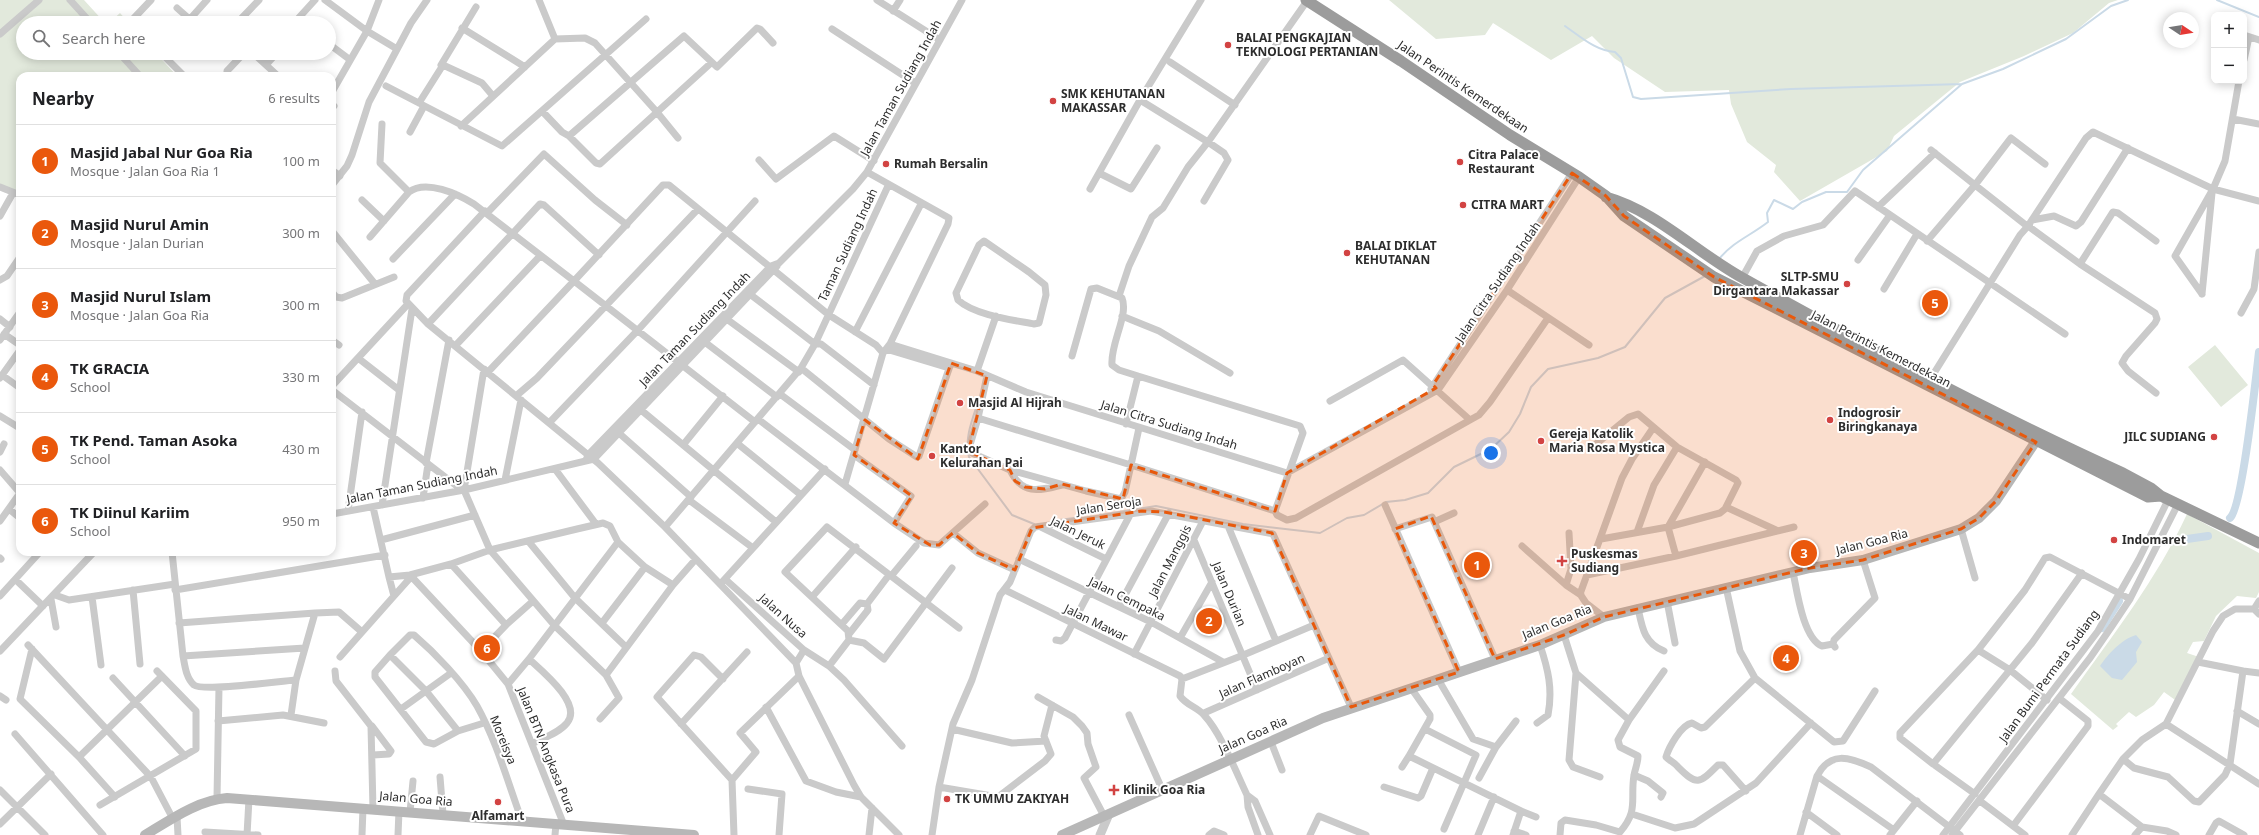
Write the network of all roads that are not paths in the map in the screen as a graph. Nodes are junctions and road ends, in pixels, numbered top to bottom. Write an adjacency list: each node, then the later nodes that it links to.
1 (39, 0): 19 (street)
2 (70, 0): 20 (street)
3 (151, 0): 21 (street)
4 (207, 0): 23 (street)
5 (259, 0): 24 (street)
6 (316, 0): 25 (street)
7 (325, 0): 30 (street)
8 (379, 0): 30 (street)
9 (427, 0): 38 (street)
10 (539, 0): 33 (street)
11 (876, 0): 18 (street)
12 (900, 0): 18 (street)
13 (962, 0): 34 (street, Jalan Taman Sudiang Indah)
14 (1201, 0): 61 (street)
15 (1306, 0): 63 (street); 82 (highway, Jalan Perintis Kemerdekaan)
16 (476, 7): 28 (street)
17 (177, 8): 22 (street)
18 (893, 11): 34 (street)
19 (21, 16)
20 (85, 16)
21 (136, 16)
22 (186, 16)
23 (196, 16)
24 (244, 16)
25 (301, 16)
26 (646, 19): 39 (street)
27 (16, 20): 31 (street)
28 (462, 28): 49 (street); 50 (street)
29 (832, 29): 57 (street)
30 (367, 31): 38 (street); 40 (street)
31 (0, 34)
32 (2247, 36): 35 (street)
33 (555, 39): 39 (street); 50 (street)
34 (940, 40): 57 (street, Jalan Taman Sudiang Indah)
35 (2259, 40)
36 (774, 42): 47 (street)
37 (336, 49): 40 (street)
38 (396, 49): 83 (street)
39 (604, 54): 55 (street); 64 (street)
40 (349, 59): 56 (street)
41 (125, 60): 51 (street)
42 (168, 60): 52 (street)
43 (237, 60): 53 (street)
44 (261, 60): 48 (street)
45 (271, 60): 48 (street)
46 (1170, 62): 63 (street)
47 (710, 63): 55 (street); 65 (street)
48 (266, 65): 54 (street)
49 (441, 65): 60 (street); 62 (street)
50 (525, 67): 60 (street)
51 (136, 72)
52 (180, 72)
53 (227, 72)
54 (274, 72)
55 (631, 83): 65 (street); 71 (street)
56 (336, 84)
57 (915, 84): 77 (street, Jalan Taman Sudiang Indah)
58 (2238, 84): 66 (street)
59 (386, 86): 62 (street)
60 (493, 96): 69 (street)
61 (1140, 100): 73 (street); 81 (street)
62 (422, 105): 69 (street); 70 (street)
63 (1235, 105): 73 (street)
64 (542, 111): 69 (street); 71 (street)
65 (656, 111): 71 (street); 72 (street)
66 (2232, 119): 68 (street); 89 (street)
67 (382, 124): 90 (street)
68 (2259, 124)
69 (461, 126)
70 (410, 132)
71 (569, 136)
72 (678, 138)
73 (1208, 142): 98 (street); 132 (street)
74 (1156, 148): 81 (street)
75 (2128, 148): 89 (street); 106 (street); 106 (street)
76 (759, 160): 77 (street)
77 (874, 161): 79 (street, Jalan Taman Sudiang Indah)
78 (2045, 164): 85 (street)
79 (867, 172): 86 (street); 122 (street, Jalan Taman Sudiang Indah)
80 (336, 173): 83 (street)
81 (1099, 173): 88 (street)
82 (1575, 175): 94 (highway, Jalan Perintis Kemerdekaan); 130 (street, Jalan Citra Sudiang Indah); 144 (street, Jalan Citra Sudiang Indah)
83 (340, 176): 84 (street)
84 (336, 180)
85 (1975, 185): 100 (street); 106 (street); 113 (street)
86 (888, 186): 99 (street); 137 (street, Taman Sudiang Indah)
87 (0, 187): 91 (street)
88 (1090, 189)
89 (2213, 189): 89 (street); 97 (street)
90 (410, 192): 92 (street); 105 (street)
91 (16, 194)
92 (455, 194): 102 (street); 118 (street)
93 (16, 195): 104 (street)
94 (1606, 196): 124 (highway, Jalan Perintis Kemerdekaan); 199 (highway, Jalan Perintis Kemerdekaan)
95 (362, 200): 105 (street)
96 (755, 201): 109 (street)
97 (2259, 201)
98 (1204, 202)
99 (921, 204): 149 (street); 160 (street)
100 (1878, 207): 103 (street); 124 (street)
101 (698, 209): 107 (street, Jalan Citra Sudiang Indah); 109 (street, Jalan Citra Sudiang Indah); 135 (street)
102 (486, 212): 107 (street); 108 (street); 134 (street)
103 (1890, 215): 110 (street); 119 (street)
104 (0, 216)
105 (384, 221): 112 (street)
106 (2029, 224): 121 (street); 127 (street)
107 (627, 225): 116 (street)
108 (512, 233): 116 (street); 117 (street); 145 (street)
109 (728, 233): 122 (street, Jalan Citra Sudiang Indah); 148 (street)
110 (1917, 234): 113 (street); 129 (street)
111 (336, 236): 128 (street)
112 (370, 237)
113 (1927, 241): 127 (street)
114 (2156, 241): 121 (street)
115 (2259, 252): 136 (street)
116 (599, 255): 126 (street)
117 (540, 256): 126 (street); 159 (street)
118 (393, 259)
119 (1858, 260)
120 (16, 263): 125 (street)
121 (2080, 264): 180 (street)
122 (775, 266): 131 (street); 137 (street, Jalan Citra Sudiang Indah); 164 (street, Jalan Taman Sudiang Indah)
123 (394, 277): 128 (street)
124 (1742, 278): 173 (highway, Jalan Perintis Kemerdekaan)
125 (0, 280)
126 (574, 281): 135 (street); 167 (street)
127 (1990, 282): 150 (street); 173 (street)
128 (375, 284): 133 (street)
129 (1884, 289)
130 (1507, 290): 141 (street); 147 (street, Jalan Citra Sudiang Indah)
131 (751, 295): 143 (street); 156 (street)
132 (1119, 296): 139 (street); 162 (street)
133 (336, 297)
134 (410, 306): 145 (street); 163 (street); 178 (street)
135 (606, 306): 148 (street); 183 (street)
136 (2240, 313)
137 (829, 315): 149 (street, Jalan Citra Sudiang Indah); 156 (street, Taman Sudiang Indah)
138 (996, 316): 138 (street); 168 (street)
139 (1122, 316): 169 (street); 171 (street)
140 (16, 318): 146 (street)
141 (1548, 318): 158 (street); 190 (street)
142 (0, 320): 146 (street)
143 (728, 320): 155 (street); 166 (street)
144 (1475, 322): 147 (street); 177 (street, Jalan Citra Sudiang Indah)
145 (428, 324): 152 (street)
146 (10, 327): 151 (street)
147 (1482, 327): 177 (street, Jalan Citra Sudiang Indah)
148 (638, 330): 164 (street); 192 (street)
149 (855, 332): 160 (street, Jalan Citra Sudiang Indah)
150 (2065, 334)
151 (2, 337): 153 (street)
152 (449, 340): 159 (street); 209 (street)
153 (16, 343)
154 (336, 343): 157 (street)
155 (706, 343): 164 (street); 181 (street)
156 (815, 344): 166 (street, Taman Sudiang Indah); 175 (street)
157 (339, 345)
158 (1589, 345)
159 (456, 346): 167 (street)
160 (887, 349): 165 (street, Jalan Citra Sudiang Indah); 175 (street)
161 (16, 356): 172 (street)
162 (1072, 356)
163 (358, 358): 174 (street); 178 (street)
164 (680, 365): 182 (street); 185 (street); 207 (street, Jalan Taman Sudiang Indah)
165 (950, 366): 168 (street, Jalan Citra Sudiang Indah); 189 (street)
166 (800, 370): 181 (street, Taman Sudiang Indah); 189 (street)
167 (486, 371): 183 (street); 221 (street)
168 (977, 371): 170 (street, Jalan Citra Sudiang Indah)
169 (1230, 373)
170 (987, 376): 188 (street); 193 (street, Jalan Citra Sudiang Indah)
171 (1138, 376): 193 (street); 216 (street)
172 (1, 377): 176 (street)
173 (1931, 378): 199 (highway, Jalan Perintis Kemerdekaan)
174 (336, 382)
175 (874, 385): 189 (street)
176 (16, 386)
177 (1435, 388): 184 (street); 190 (street); 216 (street)
178 (399, 390): 198 (street)
179 (336, 393): 186 (street)
180 (2156, 393)
181 (779, 395): 191 (street, Taman Sudiang Indah); 206 (street)
182 (723, 396): 191 (street); 203 (street)
183 (518, 398): 192 (street); 217 (street)
184 (1330, 401)
185 (641, 410): 197 (street); 203 (street)
186 (362, 412): 198 (street); 233 (street)
187 (0, 416): 194 (street)
188 (978, 418): 210 (street); 215 (street)
189 (865, 420): 206 (street)
190 (1470, 420): 234 (street)
191 (757, 421): 201 (street, Taman Sudiang Indah); 212 (street)
192 (549, 423): 207 (street)
193 (1126, 424): 195 (street, Jalan Citra Sudiang Indah)
194 (16, 426)
195 (1138, 428): 210 (street); 216 (street, Jalan Citra Sudiang Indah)
196 (1653, 428): 202 (street); 204 (street); 258 (street)
197 (620, 434): 207 (street); 224 (street)
198 (392, 436): 209 (street); 228 (street)
199 (2039, 438): 226 (highway, Jalan Perintis Kemerdekaan); 253 (main road, Jalan Goa Ria)
200 (4, 444): 205 (street)
201 (738, 444): 214 (street, Taman Sudiang Indah); 222 (street)
202 (1596, 444)
203 (683, 445): 214 (street)
204 (1677, 446): 208 (street); 255 (street)
205 (0, 452)
206 (854, 453): 218 (street); 245 (street)
207 (589, 458): 211 (street, Jalan Taman Sudiang Indah); 251 (street)
208 (1705, 462): 230 (street); 249 (street)
209 (427, 463): 221 (street); 223 (street)
210 (1130, 465): 219 (street); 234 (street)
211 (555, 468): 217 (street, Jalan Taman Sudiang Indah); 246 (street)
212 (825, 469): 218 (street); 222 (street)
213 (0, 470): 220 (street)
214 (714, 470): 224 (street, Taman Sudiang Indah); 243 (street)
215 (1010, 470): 219 (street); 219 (street)
216 (1287, 473): 234 (street)
217 (505, 480): 221 (street, Jalan Taman Sudiang Indah)
218 (845, 484): 245 (street)
219 (1062, 484)
220 (16, 488)
221 (463, 490): 223 (street, Jalan Taman Sudiang Indah); 240 (street)
222 (801, 496): 243 (street)
223 (423, 498): 228 (street, Jalan Taman Sudiang Indah)
224 (690, 498): 251 (street, Taman Sudiang Indah); 267 (street)
225 (16, 499): 232 (street)
226 (2169, 500): 263 (highway, Jalan Perintis Kemerdekaan); 300 (street, Jalan Bumi Permata Sudiang); 308 (street, Jalan Bumi Permata Sudiang)
227 (985, 504): 256 (street)
228 (382, 505): 231 (street, Jalan Taman Sudiang Indah)
229 (1385, 505): 252 (street)
230 (1726, 506): 249 (street); 254 (street)
231 (373, 507): 233 (street, Jalan Taman Sudiang Indah); 259 (street)
232 (9, 509): 239 (street); 241 (street)
233 (348, 511): 235 (street, Jalan Taman Sudiang Indah)
234 (1275, 511)
235 (336, 513)
236 (1132, 513): 237 (street, Jalan Seroja); 248 (street, Jalan Seroja); 275 (street)
237 (1169, 513): 242 (street, Jalan Seroja); 315 (street)
238 (1454, 513): 244 (street)
239 (16, 515)
240 (475, 515): 259 (street); 268 (street)
241 (0, 520)
242 (1203, 520): 247 (street, Jalan Seroja); 260 (street, Jalan Manggis)
243 (776, 522): 267 (street)
244 (1434, 522): 252 (street); 353 (street)
245 (894, 523): 256 (street)
246 (596, 524): 261 (street); 262 (street)
247 (1228, 526): 326 (street, Jalan Seroja); 335 (street)
248 (1041, 527): 274 (street); 275 (street, Jalan Jeruk)
249 (1668, 527): 255 (street); 273 (street)
250 (1794, 527): 254 (street)
251 (665, 528): 276 (street)
252 (1395, 529): 364 (street)
253 (1960, 529): 277 (main road, Jalan Goa Ria); 288 (street)
254 (1776, 530): 273 (street)
255 (1637, 532): 258 (street)
256 (953, 533): 281 (street)
257 (1569, 533): 292 (street)
258 (1600, 539): 285 (street)
259 (381, 540): 269 (street)
260 (1194, 540): 291 (street, Jalan Durian); 320 (street, Jalan Manggis)
261 (529, 542): 268 (street); 307 (street)
262 (618, 542): 279 (street); 307 (street)
263 (2259, 543)
264 (916, 546): 284 (street)
265 (1522, 546): 292 (street)
266 (856, 547): 284 (street); 306 (street); 306 (street)
267 (753, 548): 289 (street)
268 (490, 550): 278 (street); 309 (street)
269 (385, 555): 287 (street); 295 (street)
270 (37, 556): 290 (street)
271 (90, 556): 304 (street)
272 (172, 556): 295 (street)
273 (1676, 556): 285 (street)
274 (1019, 559): 281 (street); 299 (street, Jalan Cempaka)
275 (1106, 559): 299 (street)
276 (696, 560): 293 (street); 294 (street)
277 (1863, 560): 282 (main road, Jalan Goa Ria); 282 (street)
278 (451, 564): 286 (street); 325 (street)
279 (645, 567): 293 (street); 322 (street)
280 (952, 568): 312 (street)
281 (1015, 570): 298 (street)
282 (1793, 572): 296 (main road, Jalan Goa Ria)
283 (2082, 573): 300 (street); 341 (street); 360 (street)
284 (891, 575): 312 (street); 313 (street)
285 (1587, 575): 301 (street)
286 (411, 576): 287 (street); 303 (street); 343 (street, Jalan BTN Angkasa Pura)
287 (389, 577): 303 (street)
288 (1975, 578)
289 (725, 579): 294 (street); 340 (street, Jalan Nusa)
290 (16, 580): 302 (street); 314 (street)
291 (1212, 582): 333 (street); 349 (street, Jalan Durian)
292 (1566, 585): 301 (street)
293 (673, 586): 338 (street)
294 (719, 586): 356 (street)
295 (175, 587): 297 (street); 321 (street)
296 (1726, 587): 310 (main road, Jalan Goa Ria); 372 (street)
297 (133, 590): 305 (street); 357 (street)
298 (1005, 590): 323 (street, Jalan Mawar); 406 (street)
299 (1089, 592): 315 (street, Jalan Cempaka); 323 (street)
300 (2120, 593): 308 (street); 384 (street, Jalan Bumi Permata Sudiang)
301 (1581, 595): 319 (street)
302 (0, 596)
303 (394, 596): 330 (street)
304 (53, 597): 305 (street); 314 (street); 328 (street)
305 (92, 597): 358 (street)
306 (812, 597): 324 (street)
307 (575, 598): 322 (street); 327 (street)
308 (2130, 599): 383 (street, Jalan Bumi Permata Sudiang)
309 (533, 601): 325 (street); 327 (street)
310 (1667, 601): 316 (main road, Jalan Goa Ria); 336 (street)
311 (2259, 601): 317 (street)
312 (926, 603): 329 (street); 332 (street)
313 (867, 604): 324 (street); 332 (street)
314 (43, 606): 342 (street)
315 (1119, 606): 320 (street, Jalan Cempaka)
316 (1638, 608): 319 (main road, Jalan Goa Ria); 344 (street)
317 (2256, 611): 355 (street)
318 (315, 613): 321 (street); 330 (street); 339 (street)
319 (1604, 617): 331 (main road, Jalan Goa Ria)
320 (1151, 622): 333 (street, Jalan Cempaka); 346 (street, Jalan Manggis)
321 (178, 623): 348 (street)
322 (602, 623): 338 (street)
323 (1072, 623): 334 (street); 346 (street, Jalan Mawar)
324 (842, 624): 332 (street)
325 (506, 625): 343 (street)
326 (1314, 625): 335 (street); 351 (street, Jalan Seroja)
327 (555, 626): 352 (street); 368 (street)
328 (56, 627)
329 (959, 628)
330 (362, 632): 350 (street)
331 (1564, 635): 337 (main road, Jalan Goa Ria); 366 (street)
332 (849, 637): 359 (street)
333 (1180, 638): 354 (street, Jalan Cempaka)
334 (1056, 640)
335 (1276, 641): 349 (street)
336 (1675, 643)
337 (1540, 645): 353 (main road, Jalan Goa Ria); 400 (street)
338 (626, 647): 368 (street)
339 (305, 648): 348 (street); 375 (street)
340 (804, 650): 356 (street); 359 (street, Jalan Nusa)
341 (1978, 650): 360 (street); 422 (street)
342 (0, 651)
343 (481, 651): 376 (street, Jalan BTN Angkasa Pura)
344 (1664, 651)
345 (747, 652): 373 (street)
346 (1134, 654): 370 (street, Jalan Mawar)
347 (390, 655): 365 (street, Moreisya); 380 (street); 389 (street)
348 (183, 656): 377 (street)
349 (1241, 656): 354 (street); 379 (street, Jalan Durian)
350 (340, 657)
351 (1329, 658): 379 (street, Jalan Flamboyan); 388 (street, Jalan Seroja)
352 (529, 659): 376 (street); 413 (street)
353 (1495, 659): 364 (main road, Jalan Goa Ria)
354 (1223, 662): 370 (street)
355 (2198, 662): 363 (street); 403 (street)
356 (796, 663): 369 (street)
357 (140, 664)
358 (101, 665)
359 (829, 666): 414 (street, Jalan Nusa)
360 (2010, 670): 384 (street); 422 (street)
361 (335, 671): 405 (street)
362 (1664, 671): 395 (street)
363 (2244, 671): 367 (street); 390 (street)
364 (1459, 672): 374 (main road, Jalan Goa Ria)
365 (451, 673): 380 (street); 399 (street, Moreisya)
366 (1576, 673): 395 (street); 432 (street)
367 (2259, 673)
368 (606, 675): 394 (street)
369 (798, 676): 387 (street); 448 (street)
370 (1179, 677): 391 (street)
371 (113, 678): 385 (street)
372 (1755, 678): 401 (street); 443 (street)
373 (723, 679): 402 (street); 402 (street)
374 (1438, 679): 378 (main road, Jalan Goa Ria); 415 (street)
375 (296, 680): 377 (street); 392 (street)
376 (508, 684): 413 (street, Jalan BTN Angkasa Pura)
377 (219, 687): 396 (street)
378 (1411, 688): 388 (main road, Jalan Goa Ria); 407 (street)
379 (1256, 690): 391 (street, Jalan Flamboyan)
380 (426, 691): 389 (street); 409 (street)
381 (1875, 691): 401 (street)
382 (1038, 696): 386 (street)
383 (2059, 698): 454 (street, Jalan Bumi Permata Sudiang); 471 (street)
384 (2047, 700): 444 (street, Jalan Bumi Permata Sudiang)
385 (135, 703): 408 (street); 417 (street); 417 (street)
386 (1052, 705): 411 (street); 465 (street)
387 (766, 707): 434 (street); 448 (street)
388 (1351, 707): 412 (main road, Jalan Goa Ria)
389 (401, 709): 409 (street)
390 (2237, 711): 404 (street); 423 (street)
391 (1204, 713): 420 (street)
392 (291, 715): 396 (street); 398 (street)
393 (1129, 715): 441 (street)
394 (600, 719)
395 (1628, 720): 428 (street)
396 (218, 721): 451 (street)
397 (1516, 721): 415 (street)
398 (324, 723)
399 (484, 723): 409 (street); 468 (street, Moreisya)
400 (1537, 723)
401 (1811, 723): 443 (street)
402 (681, 724): 434 (street)
403 (2166, 724): 421 (street); 423 (street)
404 (2259, 724)
405 (371, 726): 416 (street); 416 (street)
406 (952, 729): 411 (street); 438 (street)
407 (1425, 729): 418 (street); 436 (street)
408 (107, 731): 419 (street); 419 (street); 430 (street)
409 (458, 731)
410 (15, 734): 427 (street)
411 (1046, 742): 438 (street)
412 (1271, 742): 420 (main road, Jalan Goa Ria); 426 (street)
413 (532, 744): 470 (street, Jalan BTN Angkasa Pura)
414 (902, 746)
415 (1496, 747): 433 (street)
416 (373, 755): 457 (street)
417 (185, 756): 430 (street)
418 (1409, 756): 424 (street); 425 (street)
419 (79, 757): 447 (street)
420 (1230, 759): 441 (main road, Jalan Goa Ria); 446 (street)
421 (2123, 759): 423 (street); 445 (street)
422 (1934, 764): 444 (street)
423 (2230, 764): 437 (street)
424 (1402, 767)
425 (1433, 768): 436 (street); 439 (street)
426 (1282, 770)
427 (51, 774): 456 (street); 483 (street)
428 (1634, 775): 450 (street); 464 (street)
429 (1818, 776): 453 (street); 462 (street); 480 (street)
430 (152, 777): 447 (street); 467 (street)
431 (440, 777): 463 (street)
432 (1600, 777)
433 (1479, 778)
434 (732, 780): 492 (street)
435 (413, 781): 461 (street)
436 (1465, 782): 449 (street); 473 (street)
437 (2259, 784)
438 (939, 787): 496 (street)
439 (1384, 787)
440 (748, 789): 493 (street)
441 (1162, 789): 465 (main road, Jalan Goa Ria)
442 (0, 790): 456 (street)
443 (1746, 791): 464 (street)
444 (1975, 794): 477 (street, Jalan Bumi Permata Sudiang)
445 (2099, 794): 472 (street); 512 (street)
446 (1247, 795): 501 (street); 502 (street)
447 (115, 797): 455 (street)
448 (861, 797): 458 (street)
449 (1494, 797): 460 (street); 505 (street)
450 (1662, 797)
451 (217, 798): 452 (main road, Jalan Goa Ria); 467 (main road, Jalan Goa Ria)
452 (249, 799): 457 (main road, Jalan Goa Ria); 486 (street)
453 (1917, 801): 477 (street); 480 (street)
454 (1980, 801): 471 (street); 477 (street, Jalan Bumi Permata Sudiang)
455 (100, 805)
456 (18, 808): 469 (street); 482 (street)
457 (368, 808): 459 (main road, Jalan Goa Ria); 488 (street)
458 (872, 808): 494 (street); 495 (street)
459 (399, 811): 461 (main road, Jalan Goa Ria); 489 (street)
460 (1521, 811): 466 (street); 479 (street)
461 (410, 812): 463 (main road, Jalan Goa Ria)
462 (1806, 812): 508 (street); 509 (street)
463 (443, 814): 468 (main road, Jalan Goa Ria)
464 (1632, 814): 476 (street)
465 (1106, 815): 497 (main road, Jalan Goa Ria); 498 (street)
466 (1536, 817)
467 (175, 818): 484 (main road, Jalan Goa Ria); 485 (street)
468 (522, 821): 470 (main road, Jalan Goa Ria)
469 (0, 824)
470 (560, 824): 474 (main road, Jalan Goa Ria); 490 (street)
471 (2013, 826): 511 (street)
472 (2142, 827): 513 (street); 514 (street)
473 (1444, 829)
474 (593, 831): 478 (main road, Jalan Goa Ria)
475 (205, 832): 486 (street)
476 (1610, 832): 507 (street)
477 (1954, 832): 510 (street, Jalan Bumi Permata Sudiang)
478 (632, 833): 481 (main road, Jalan Goa Ria)
479 (1514, 833): 506 (street)
480 (1892, 833)
481 (668, 834): 491 (main road, Jalan Goa Ria)
482 (45, 835)
483 (103, 835)
484 (145, 835)
485 (178, 835)
486 (247, 835): 487 (street)
487 (258, 835)
488 (362, 835)
489 (398, 835)
490 (555, 835)
491 (694, 835)
492 (734, 835)
493 (778, 835)
494 (869, 835)
495 (899, 835)
496 (932, 835)
497 (1062, 835)
498 (1100, 835)
499 (1209, 835): 500 (street)
500 (1224, 835)
501 (1258, 835)
502 (1270, 835)
503 (1310, 835): 504 (street)
504 (1366, 835)
505 (1478, 835)
506 (1526, 835)
507 (1560, 835)
508 (1800, 835)
509 (1837, 835)
510 (1942, 835)
511 (2025, 835)
512 (2072, 835)
513 (2135, 835)
514 (2176, 835)
515 (2209, 835): 516 (street)
516 (2244, 835)

